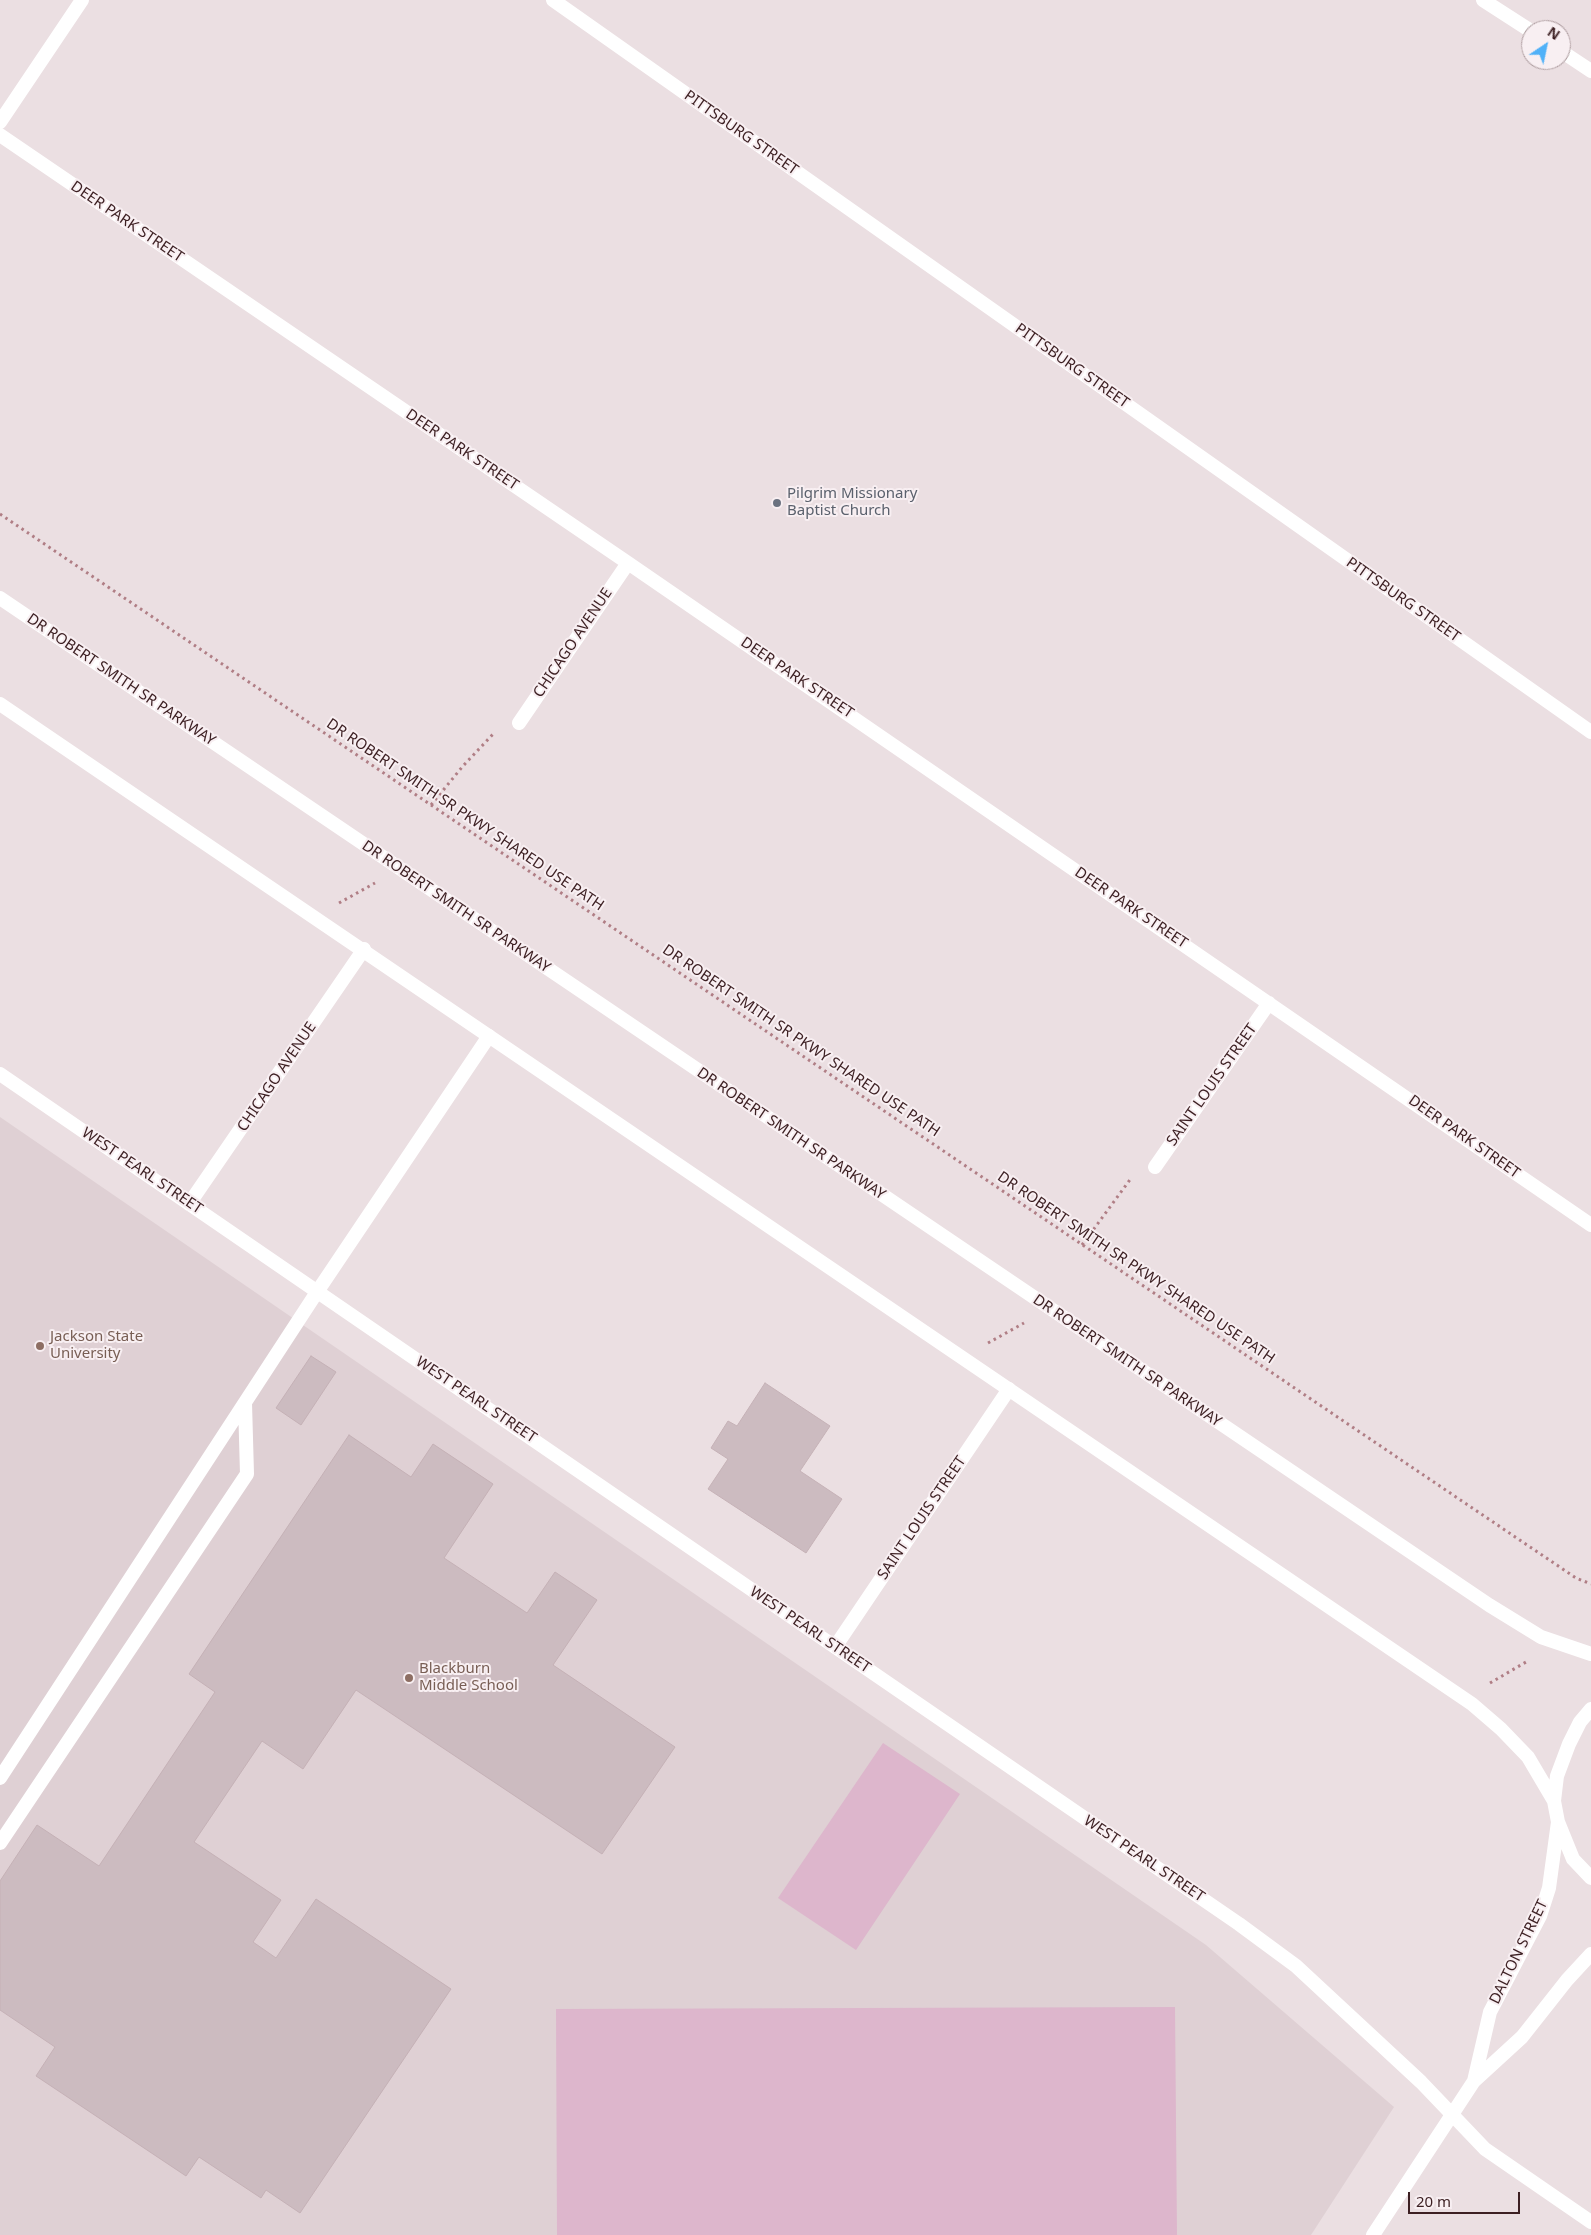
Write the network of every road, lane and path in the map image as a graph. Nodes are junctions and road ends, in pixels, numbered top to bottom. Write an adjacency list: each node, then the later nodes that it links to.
1 (82, 0): 7 (street)
2 (553, 0): 14 (street, PITTSBURG STREET)
3 (1483, 0): 4 (street)
4 (1521, 25)
5 (1571, 58): 6 (street)
6 (1591, 71)
7 (0, 122)
8 (0, 135): 10 (street, DEER PARK STREET)
9 (0, 514): 15 (path, DR ROBERT SMITH SR PKWY SHARED USE PATH)
10 (628, 562): 13 (street, CHICAGO AVENUE); 19 (street, DEER PARK STREET)
11 (0, 598): 33 (street, DR ROBERT SMITH SR PARKWAY)
12 (0, 704): 18 (street)
13 (519, 723): 15 (path)
14 (1591, 732)
15 (431, 805): 25 (path, DR ROBERT SMITH SR PKWY SHARED USE PATH)
16 (376, 882): 17 (path)
17 (337, 905)
18 (364, 950): 20 (street); 23 (street, CHICAGO AVENUE)
19 (1269, 1003): 22 (street, SAINT LOUIS STREET); 24 (street, DEER PARK STREET)
20 (489, 1036): 26 (street); 29 (street)
21 (0, 1074): 23 (street, WEST PEARL STREET)
22 (1155, 1167): 25 (path)
23 (190, 1204): 26 (street, WEST PEARL STREET)
24 (1591, 1225)
25 (1082, 1245): 31 (path, DR ROBERT SMITH SR PKWY SHARED USE PATH)
26 (317, 1292): 30 (street); 32 (street, WEST PEARL STREET)
27 (1027, 1322): 28 (path)
28 (988, 1343)
29 (1009, 1389): 32 (street, SAINT LOUIS STREET); 38 (street)
30 (245, 1403): 37 (street); 40 (street)
31 (1591, 1584)
32 (835, 1647): 44 (street, WEST PEARL STREET)
33 (1591, 1654)
34 (1526, 1662): 35 (path)
35 (1490, 1683)
36 (1591, 1709): 38 (street)
37 (0, 1778)
38 (1554, 1801): 39 (street)
39 (1558, 1822): 41 (street); 43 (street, DALTON STREET)
40 (0, 1843)
41 (1591, 1878)
42 (1591, 1954): 43 (street, DALTON STREET)
43 (1474, 2081): 44 (street, DALTON STREET)
44 (1452, 2116): 45 (street, WEST PEARL STREET); 46 (street, DALTON STREET)
45 (1591, 2222)
46 (1373, 2235)

